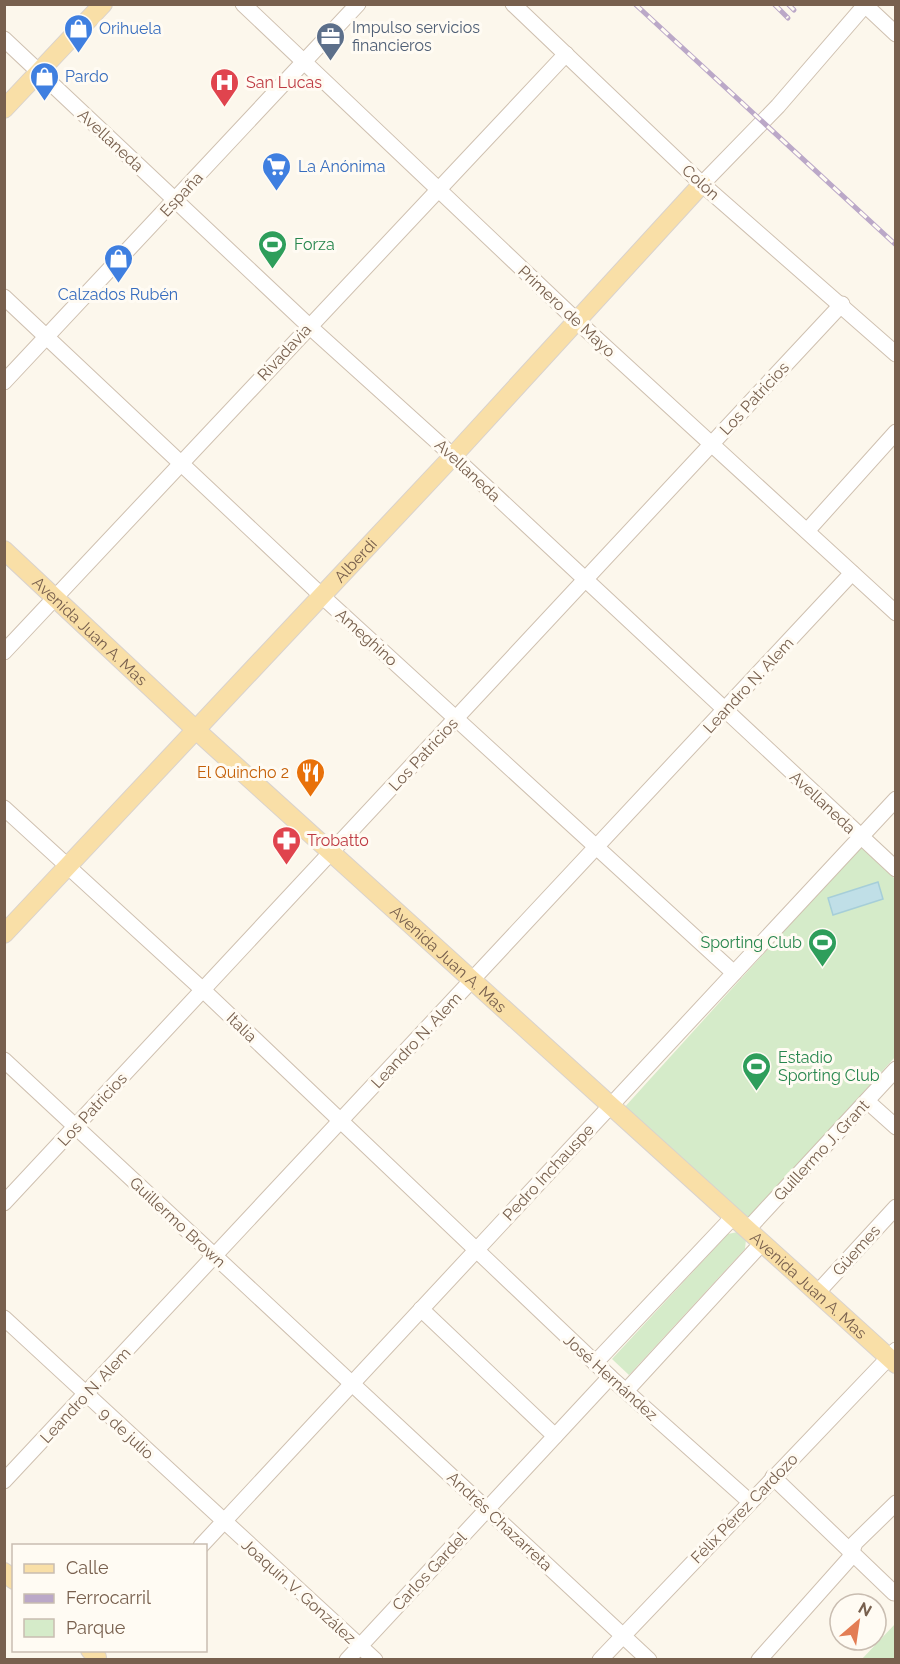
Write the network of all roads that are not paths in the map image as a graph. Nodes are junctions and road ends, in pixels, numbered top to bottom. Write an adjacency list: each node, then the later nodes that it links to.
1 (102, 4): 10 (main road)
2 (243, 4): 9 (street, Primero de Mayo)
3 (358, 4): 9 (street, España)
4 (513, 4): 8 (street, Colón)
5 (865, 5): 6 (street); 12 (street)
6 (896, 34)
7 (4, 39): 10 (street, Avellaneda)
8 (566, 54): 12 (street, Colón); 13 (street, Rivadavia)
9 (303, 63): 13 (street, Primero de Mayo); 14 (street, España)
10 (39, 72): 11 (main road); 14 (street, Avellaneda)
11 (4, 109)
12 (702, 184): 16 (street, Colón); 17 (main road, Alberdi)
13 (438, 189): 17 (street, Primero de Mayo); 18 (street, Rivadavia)
14 (175, 201): 18 (street, Avellaneda); 19 (street, España)
15 (4, 297): 19 (street, Ameghino)
16 (842, 304): 20 (street, Colón); 23 (street, Los Patricios)
17 (577, 321): 23 (street, Primero de Mayo); 24 (main road, Alberdi)
18 (309, 326): 24 (street, Avellaneda); 25 (street, Rivadavia)
19 (47, 337): 21 (street, España); 25 (street, Ameghino)
20 (896, 354)
21 (4, 382)
22 (896, 432): 26 (street)
23 (713, 443): 26 (street, Primero de Mayo); 29 (street, Los Patricios)
24 (453, 456): 29 (street, Avellaneda); 30 (main road, Alberdi)
25 (180, 463): 30 (street, Ameghino); 31 (street, Rivadavia)
26 (807, 531): 28 (street, Primero de Mayo)
27 (4, 550): 31 (main road, Avenida Juan A. Mas)
28 (852, 573): 32 (street, Primero de Mayo); 34 (street, Leandro N. Alem)
29 (585, 580): 34 (street, Avellaneda); 35 (street, Los Patricios)
30 (322, 596): 35 (street, Ameghino); 36 (main road, Alberdi)
31 (56, 597): 33 (street, Rivadavia); 36 (main road, Avenida Juan A. Mas)
32 (896, 613)
33 (4, 652)
34 (724, 711): 39 (street, Avellaneda); 40 (street, Leandro N. Alem)
35 (456, 718): 40 (street, Ameghino); 41 (street, Los Patricios)
36 (196, 730): 41 (main road, Avenida Juan A. Mas); 42 (main road, Alberdi)
37 (896, 800): 39 (street, Pedro Inchauspe)
38 (4, 808): 42 (street, Italia)
39 (861, 837): 43 (street, Avellaneda); 45 (street, Pedro Inchauspe)
40 (596, 847): 45 (street, Ameghino); 46 (street, Leandro N. Alem)
41 (331, 852): 46 (main road, Avenida Juan A. Mas); 47 (street, Los Patricios)
42 (68, 867): 44 (main road, Alberdi); 47 (street, Italia)
43 (896, 869)
44 (4, 934)
45 (734, 973): 51 (street, Pedro Inchauspe)
46 (472, 980): 51 (main road, Avenida Juan A. Mas); 52 (street, Leandro N. Alem)
47 (203, 990): 52 (street, Italia); 53 (street, Los Patricios)
48 (4, 1060): 53 (street, Guillermo Brown)
49 (896, 1070): 50 (street, Guillermo J. Grant)
50 (867, 1101): 54 (street); 58 (street, Guillermo J. Grant)
51 (611, 1104): 57 (main road, Avenida Juan A. Mas); 60 (street, Pedro Inchauspe)
52 (340, 1122): 60 (street, Italia); 61 (street, Leandro N. Alem)
53 (76, 1127): 55 (street, Los Patricios); 61 (street, Guillermo Brown)
54 (896, 1127)
55 (4, 1203)
56 (896, 1207): 62 (street, Güemes)
57 (733, 1218): 58 (main road, Avenida Juan A. Mas); 66 (street)
58 (747, 1230): 59 (main road, Avenida Juan A. Mas)
59 (762, 1243): 62 (main road, Avenida Juan A. Mas); 69 (street)
60 (475, 1251): 63 (street, Pedro Inchauspe); 66 (street, José Hernández)
61 (214, 1256): 68 (street, Guillermo Brown); 70 (street, Leandro N. Alem)
62 (817, 1293): 65 (main road, Avenida Juan A. Mas)
63 (421, 1309): 68 (street, Pedro Inchauspe); 71 (street)
64 (4, 1318): 70 (street, 9 de julio)
65 (893, 1357): 72 (street, Félix Pérez Cardozo)
66 (595, 1364): 67 (street, José Hernández)
67 (610, 1377): 69 (street, José Hernández); 71 (street, Carlos Gardel)
68 (352, 1383): 76 (street, Andrés Chazarreta); 77 (street, Pedro Inchauspe)
69 (627, 1391): 74 (street, José Hernández)
70 (85, 1395): 73 (street, Leandro N. Alem); 77 (street, 9 de julio)
71 (555, 1436): 76 (street, Carlos Gardel)
72 (773, 1478): 74 (street, Félix Pérez Cardozo); 79 (street)
73 (4, 1481)
74 (749, 1501): 81 (street, Félix Pérez Cardozo)
75 (896, 1503): 79 (street)
76 (487, 1509): 81 (street, Andrés Chazarreta); 82 (street, Carlos Gardel)
77 (223, 1522): 78 (street, Pedro Inchauspe); 82 (street, Joaquín V. González)
78 (202, 1544)
79 (852, 1551): 80 (street); 87 (street)
80 (894, 1593)
81 (623, 1635): 85 (street, Félix Pérez Cardozo); 86 (street, Andrés Chazarreta)
82 (360, 1646): 83 (street, Carlos Gardel); 84 (street, Joaquín V. González)
83 (347, 1659)
84 (375, 1659)
85 (600, 1659)
86 (649, 1659)
87 (759, 1659)

